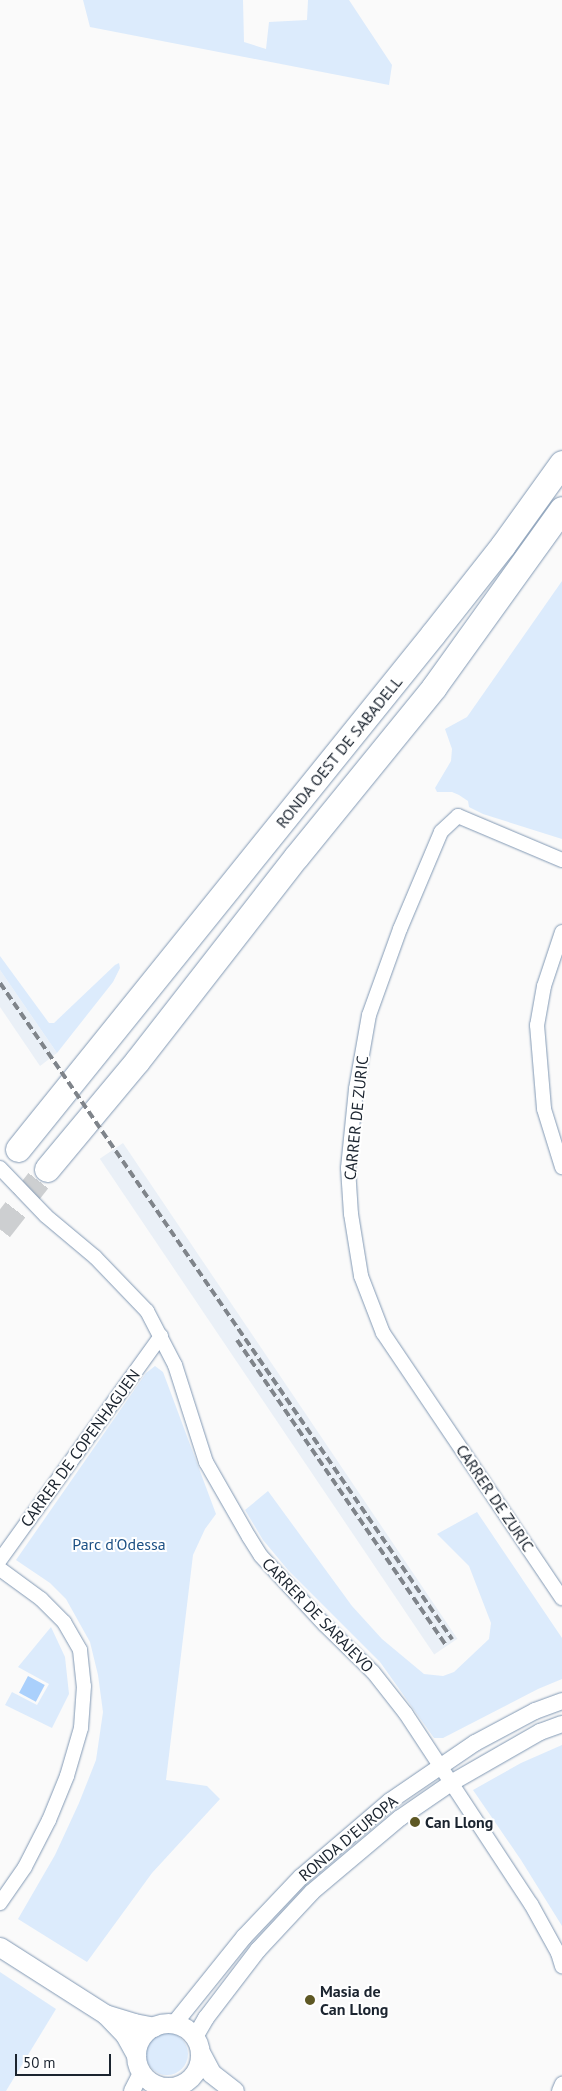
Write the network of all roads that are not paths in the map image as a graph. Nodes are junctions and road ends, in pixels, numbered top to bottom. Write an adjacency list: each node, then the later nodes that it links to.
1 (562, 463): 5 (highway, RONDA OEST DE SABADELL)
2 (562, 510): 8 (highway, RONDA OEST DE SABADELL)
3 (562, 860): 12 (street, CARRER DE ZURIC)
4 (562, 932): 6 (street)
5 (18, 1149)
6 (562, 1167)
7 (0, 1168): 9 (street, CARRER DE SARAJEVO)
8 (47, 1169)
9 (161, 1336): 10 (street, CARRER DE COPENHAGUEN); 15 (street, CARRER DE SARAJEVO)
10 (0, 1560)
11 (0, 1569): 17 (street)
12 (562, 1598)
13 (562, 1701): 15 (street, RONDA D'EUROPA)
14 (562, 1724): 16 (street, RONDA D'EUROPA)
15 (440, 1765): 16 (street, CARRER DE SARAJEVO); 21 (street, RONDA D'EUROPA)
16 (452, 1783): 19 (street, CARRER DE SARAJEVO); 23 (street, RONDA D'EUROPA)
17 (0, 1903)
18 (0, 1947): 20 (main road)
19 (562, 1966)
20 (106, 2014): 22 (main road); 24 (main road)
21 (174, 2024): 22 (main road); 23 (main road)
22 (154, 2026): 24 (main road)
23 (198, 2046): 25 (main road); 30 (main road)
24 (139, 2064): 27 (main road); 28 (street)
25 (188, 2081): 27 (main road); 29 (main road)
26 (562, 2084): 31 (street)
27 (160, 2089)
28 (132, 2091)
29 (216, 2091)
30 (234, 2091)
31 (559, 2091)

